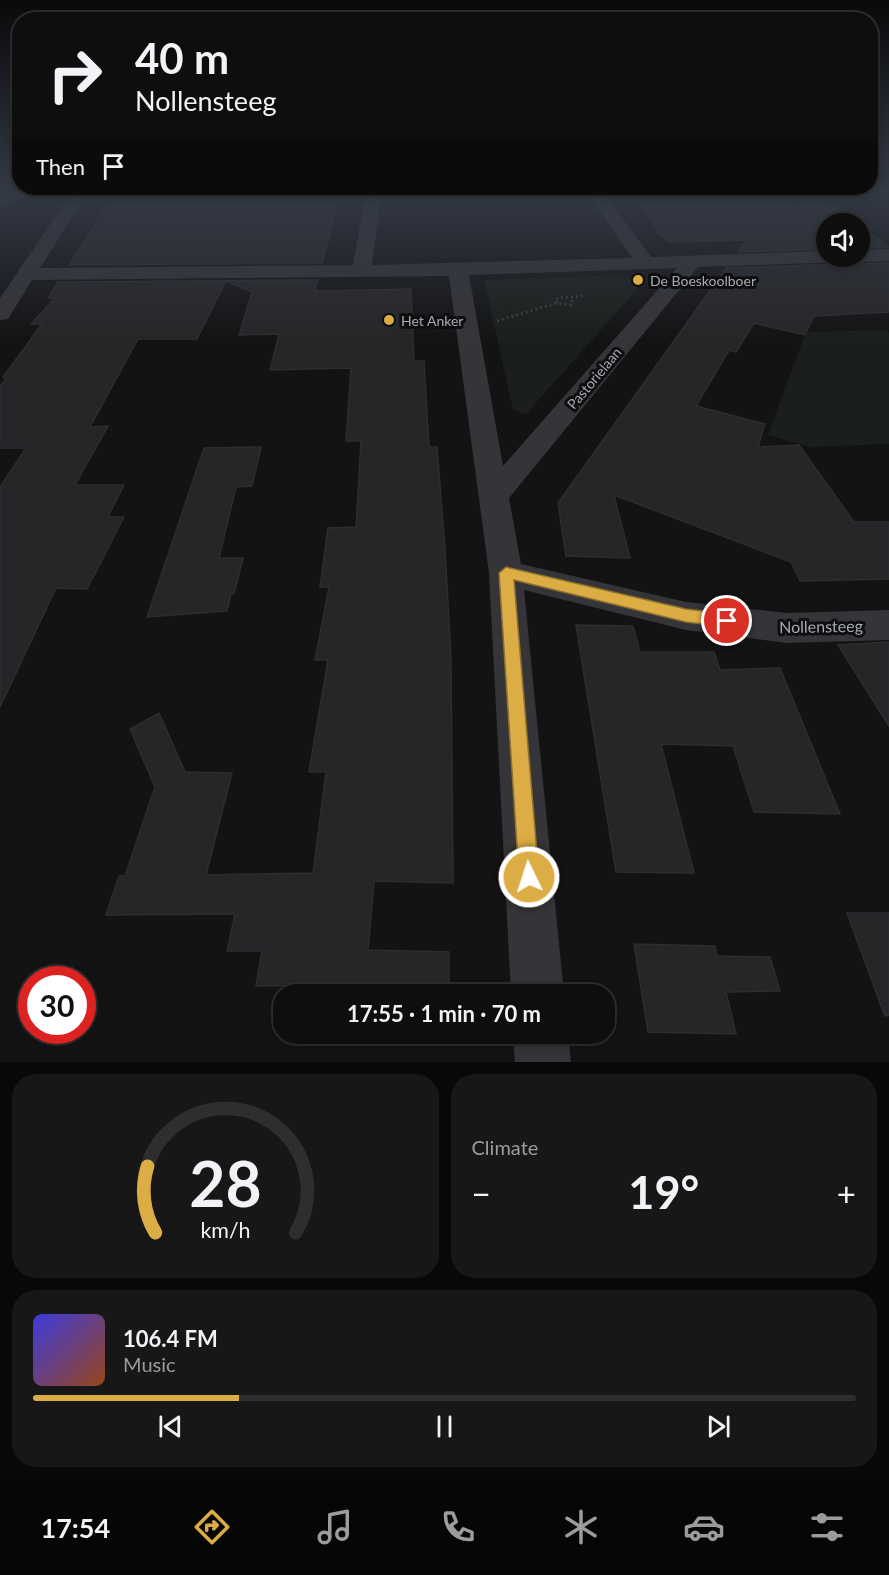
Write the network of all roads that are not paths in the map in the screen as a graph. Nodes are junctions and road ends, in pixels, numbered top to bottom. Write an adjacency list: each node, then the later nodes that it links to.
1 (48, 241): 11 (street)
2 (367, 241): 10 (street)
3 (629, 241): 8 (street)
4 (889, 255): 5 (street)
5 (870, 256)
6 (816, 257): 7 (street)
7 (692, 262): 8 (street); 13 (street, Pastorielaan)
8 (646, 264): 9 (street)
9 (458, 270): 10 (street); 13 (street)
10 (362, 271): 11 (street)
11 (26, 274): 12 (street)
12 (0, 314)
13 (496, 495): 14 (street)
14 (506, 573): 15 (street, Nollensteeg); 16 (street)
15 (889, 624)
16 (537, 984)
17 (542, 1044): 18 (street)
18 (543, 1062)

